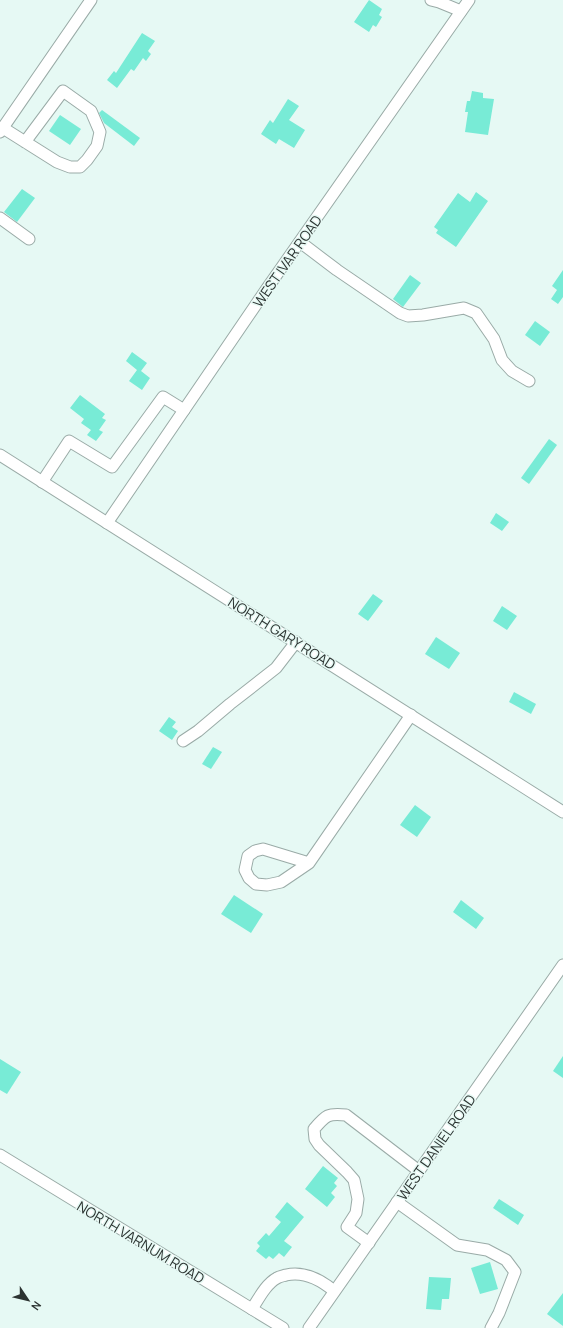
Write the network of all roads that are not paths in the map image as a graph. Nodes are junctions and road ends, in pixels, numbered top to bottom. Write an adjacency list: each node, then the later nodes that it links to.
1 (91, 0): 5 (street)
2 (431, 0): 4 (street)
3 (469, 0): 4 (street, WEST IVAR ROAD)
4 (461, 11): 9 (street, WEST IVAR ROAD)
5 (1, 130): 6 (street)
6 (25, 142): 6 (street)
7 (0, 218): 8 (street)
8 (30, 239)
9 (300, 242): 10 (street); 11 (street, WEST IVAR ROAD)
10 (529, 381)
11 (184, 410): 13 (street); 14 (street, WEST IVAR ROAD)
12 (0, 455): 13 (street, NORTH GARY ROAD)
13 (42, 482): 14 (street, NORTH GARY ROAD)
14 (107, 523): 15 (street, NORTH GARY ROAD)
15 (296, 642): 16 (street, NORTH GARY ROAD); 17 (street)
16 (411, 715): 18 (street, NORTH GARY ROAD); 19 (street)
17 (183, 741)
18 (563, 812)
19 (309, 864): 19 (street)
20 (563, 965): 22 (street, WEST DANIEL ROAD)
21 (0, 1155): 26 (street, NORTH VARNUM ROAD)
22 (419, 1171): 23 (street, WEST DANIEL ROAD); 24 (street)
23 (397, 1202): 24 (street, WEST DANIEL ROAD); 29 (street)
24 (369, 1243): 25 (street, WEST DANIEL ROAD)
25 (334, 1291): 26 (street); 28 (street, WEST DANIEL ROAD)
26 (252, 1309): 27 (street, NORTH VARNUM ROAD)
27 (283, 1328)
28 (309, 1328)
29 (491, 1328)

